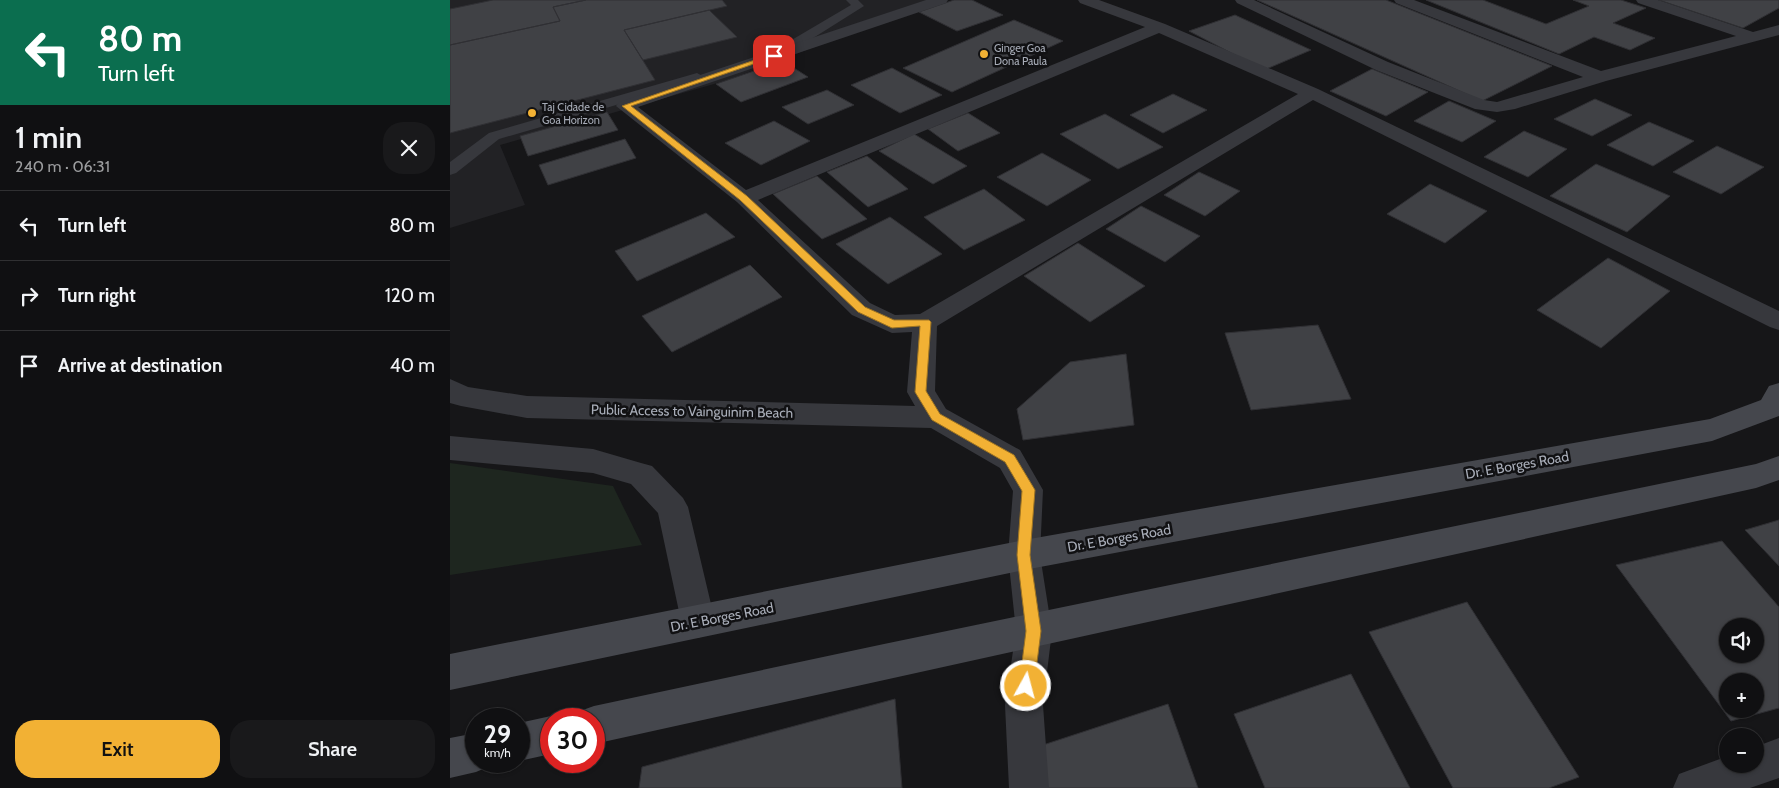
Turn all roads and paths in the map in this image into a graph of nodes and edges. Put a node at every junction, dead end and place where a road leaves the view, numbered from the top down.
1 (852, 0) edge
2 (941, 0) edge
3 (1086, 0) edge
4 (1242, 0) edge
5 (1400, 0) edge
6 (1642, 0) edge
7 (1160, 27) junction
8 (1779, 30) edge
9 (1753, 37) junction
10 (1600, 77) junction
11 (1312, 93) junction
12 (450, 170) edge
13 (744, 198) junction
14 (1779, 321) edge
15 (926, 322) junction
16 (450, 390) edge
17 (1779, 394) edge
18 (936, 417) junction
19 (450, 448) edge
20 (1779, 468) edge
21 (1024, 555) junction
22 (698, 621) junction
23 (1034, 631) junction
24 (450, 672) edge
25 (605, 724) edge
26 (465, 755) edge
27 (450, 758) edge
28 (1779, 758) edge
29 (1029, 788) edge
30 (1693, 788) edge

1 - 12 lane
2 - 13 street
3 - 7 street
4 - 10 street
5 - 10 street
6 - 9 street
7 - 11 street
7 - 13 street
8 - 9 street
9 - 10 street
11 - 14 street
11 - 15 street
13 - 15 street
15 - 18 street
16 - 18 street, Public Access to Vainguinim Beach
17 - 21 main road, Dr. E Borges Road
18 - 21 street
19 - 22 street
20 - 23 main road
21 - 22 main road, Dr. E Borges Road
21 - 23 street
22 - 24 main road, Dr. E Borges Road
23 - 25 main road
23 - 29 street
26 - 27 main road
28 - 30 street

